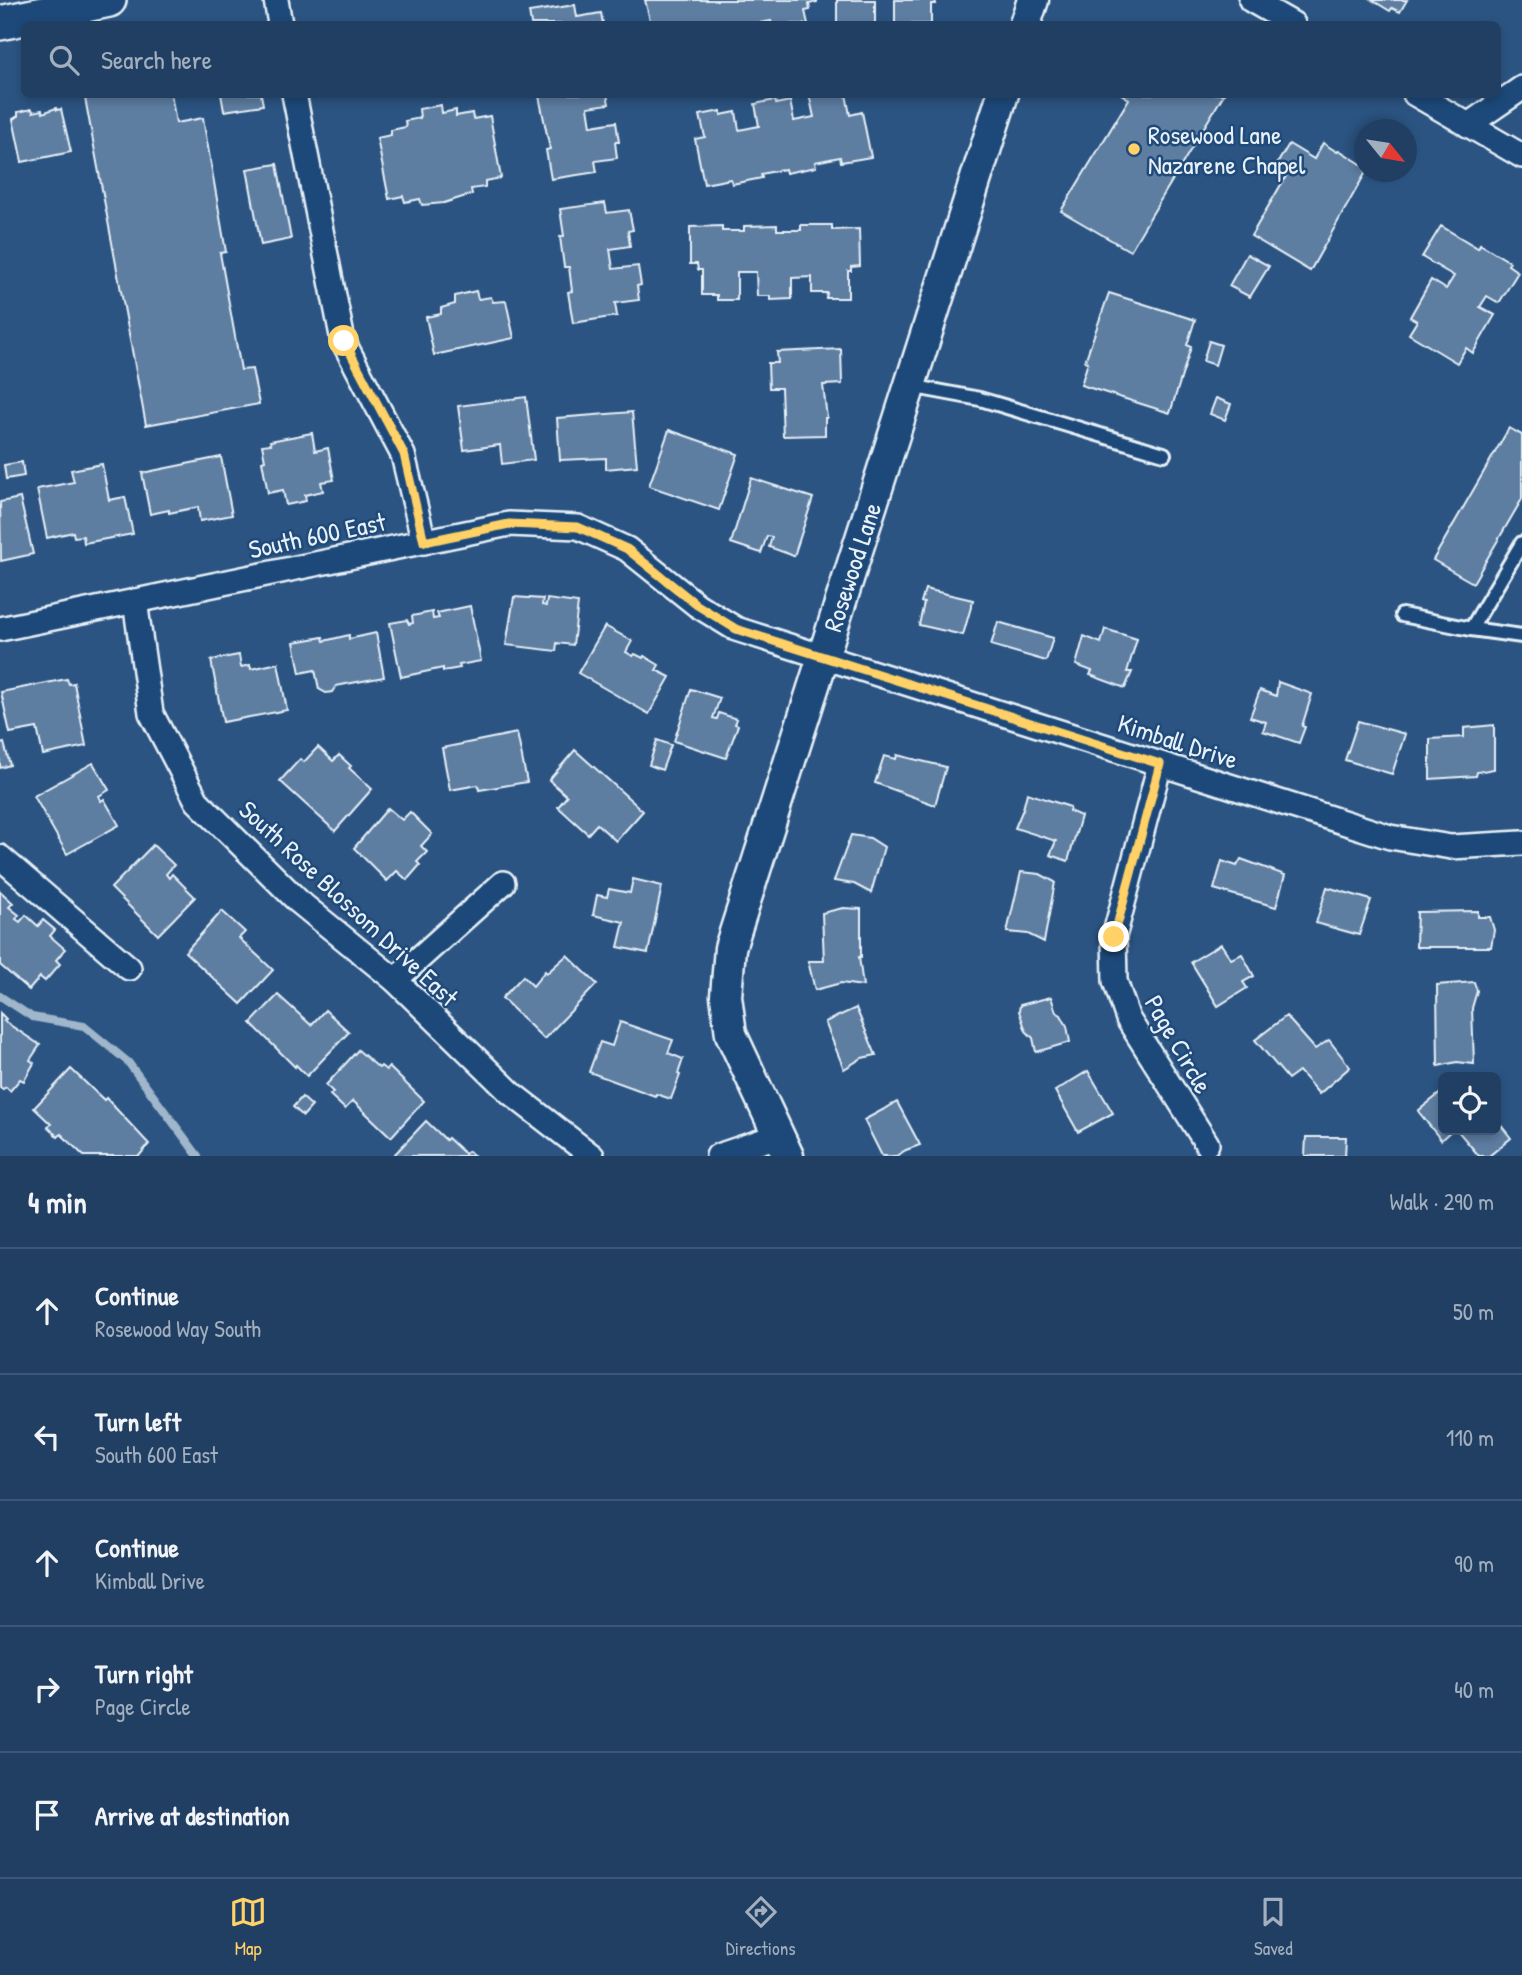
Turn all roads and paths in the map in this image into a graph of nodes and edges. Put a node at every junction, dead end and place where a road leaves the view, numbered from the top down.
1 (109, 0) edge
2 (276, 0) edge
3 (1033, 0) edge
4 (1251, 0) edge
5 (280, 21) edge
6 (1026, 21) edge
7 (1288, 21) edge
8 (0, 23) edge
9 (1522, 88) edge
10 (295, 98) edge
11 (1002, 98) edge
12 (1422, 98) edge
13 (1468, 125) junction
14 (1522, 156) edge
15 (909, 386) junction
16 (1164, 454) dead end
17 (424, 542) junction
18 (1522, 544) edge
19 (135, 601) junction
20 (1402, 615) dead end
21 (0, 629) edge
22 (1471, 629) junction
23 (1522, 636) edge
24 (823, 657) junction
25 (1160, 764) junction
26 (1522, 843) edge
27 (0, 857) edge
28 (503, 883) dead end
29 (129, 968) dead end
30 (395, 981) junction
31 (1207, 1144) dead end
32 (783, 1146) edge
33 (592, 1156) edge
34 (718, 1156) edge

1 - 8 main road
2 - 5 street
3 - 6 street
4 - 7 street
9 - 13 street
10 - 17 street
11 - 15 street, Rosewood Lane
12 - 13 street
13 - 14 street
15 - 16 lane
15 - 24 street, Rosewood Lane
17 - 19 street, South 600 East
17 - 24 street, South 600 East
18 - 22 lane
19 - 21 street, South 600 East
19 - 30 street, South Rose Blossom Drive East
20 - 22 lane
22 - 23 lane
24 - 25 street, Kimball Drive
24 - 32 street, Rosewood Lane
25 - 26 street, Kimball Drive
25 - 31 street, Page Circle
27 - 29 street
28 - 30 street
30 - 33 street, South Rose Blossom Drive East
32 - 34 street

